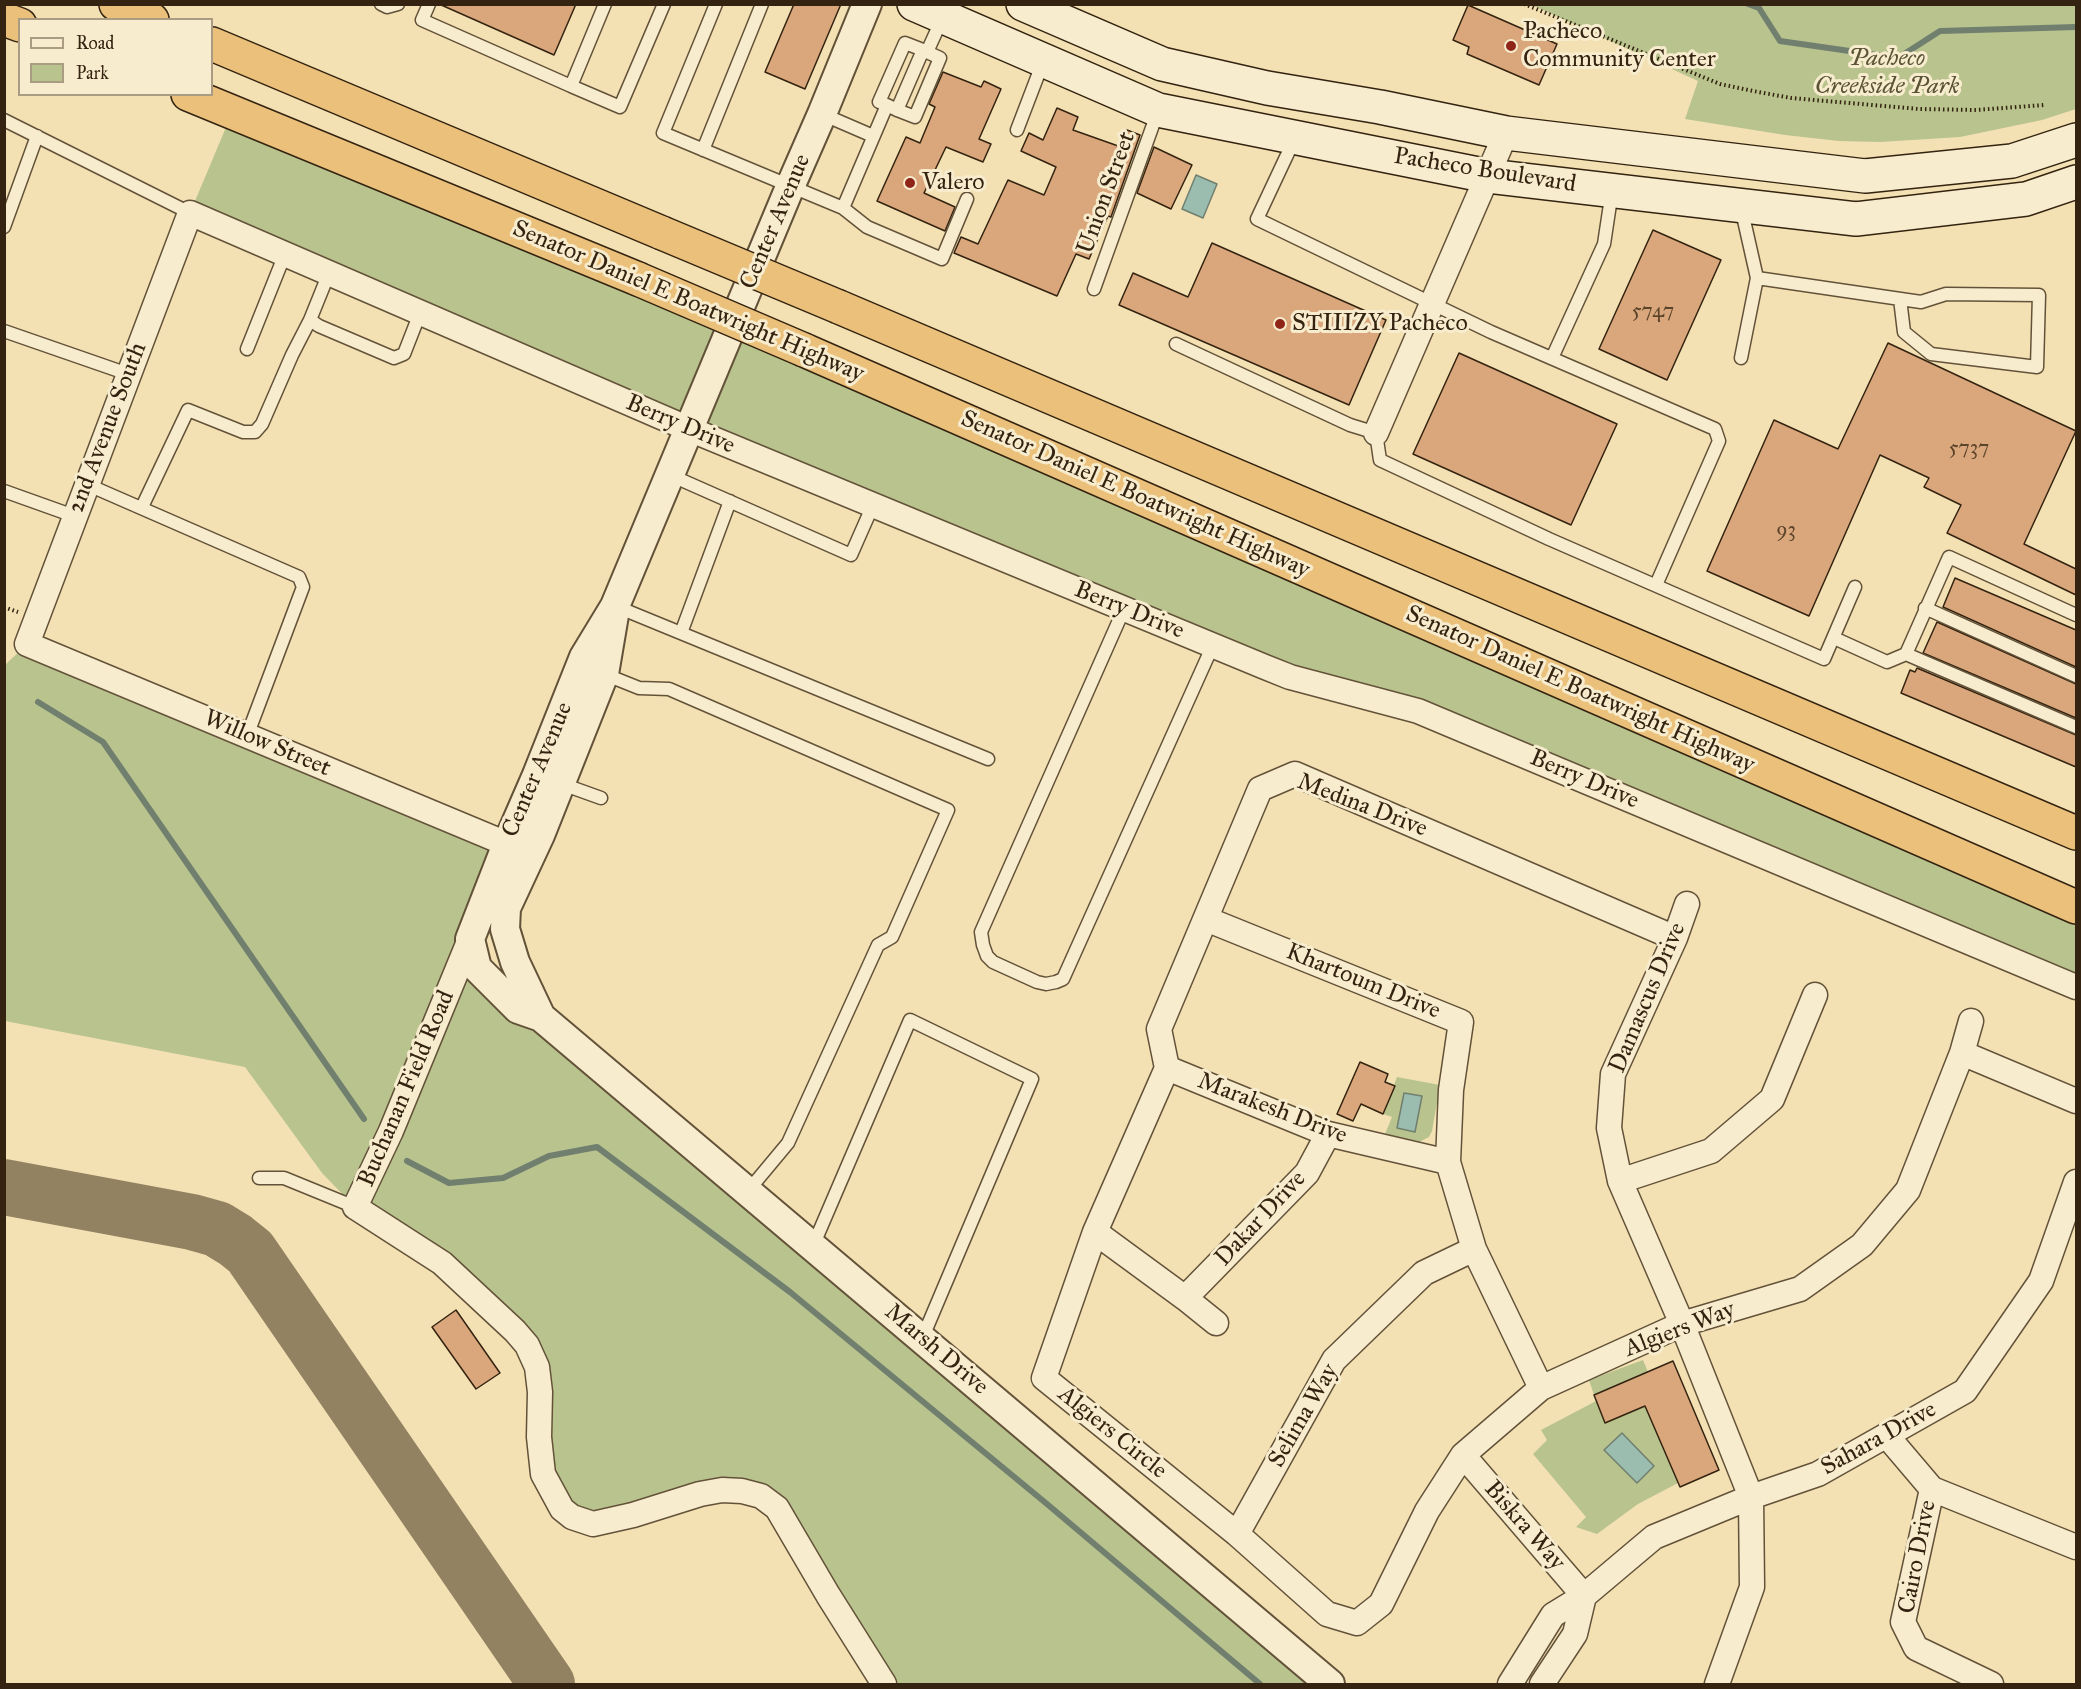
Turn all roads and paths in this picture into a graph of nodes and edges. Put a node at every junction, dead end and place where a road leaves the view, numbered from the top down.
1 (116, 4) edge
2 (381, 4) edge
3 (398, 4) edge
4 (429, 4) edge
5 (605, 4) edge
6 (664, 4) edge
7 (716, 4) edge
8 (762, 4) edge
9 (867, 4) edge
10 (1023, 4) edge
11 (1524, 4) edge
12 (928, 11) edge
13 (148, 18) edge
14 (4, 19) edge
15 (18, 25) edge
16 (213, 45) edge
17 (925, 51) junction
18 (1043, 60) junction
19 (571, 86) junction
20 (193, 96) edge
21 (2043, 105) dead end
22 (892, 107) junction
23 (1158, 110) junction
24 (822, 114) junction
25 (4, 120) edge
26 (1017, 130) dead end
27 (1506, 133) junction
28 (37, 136) junction
29 (873, 136) junction
30 (1295, 137) junction
31 (2076, 140) edge
32 (703, 150) junction
33 (1488, 176) junction
34 (2076, 182) edge
35 (790, 187) junction
36 (1612, 190) junction
37 (967, 199) dead end
38 (1740, 206) junction
39 (843, 208) junction
40 (190, 213) junction
41 (4, 227) edge
42 (285, 255) junction
43 (329, 273) junction
44 (1757, 278) junction
45 (1094, 289) dead end
46 (1900, 299) junction
47 (1433, 302) junction
48 (420, 313) junction
49 (310, 320) junction
50 (4, 331) edge
51 (1176, 344) dead end
52 (247, 349) dead end
53 (1552, 358) junction
54 (1741, 358) dead end
55 (128, 374) junction
56 (689, 429) junction
57 (1376, 433) junction
58 (670, 474) junction
59 (86, 484) junction
60 (4, 492) edge
61 (730, 501) junction
62 (873, 505) junction
63 (142, 507) junction
64 (74, 516) junction
65 (1656, 585) junction
66 (1855, 588) dead end
67 (615, 606) junction
68 (1925, 608) junction
69 (1124, 609) junction
70 (2076, 615) edge
71 (681, 633) junction
72 (1834, 638) junction
73 (27, 644) joint
74 (1213, 645) junction
75 (1906, 654) junction
76 (604, 674) junction
77 (2076, 676) edge
78 (2076, 727) edge
79 (247, 736) junction
80 (988, 759) dead end
81 (562, 784) junction
82 (601, 798) dead end
83 (2076, 833) edge
84 (507, 844) junction
85 (1688, 904) dead end
86 (2076, 907) edge
87 (1206, 919) junction
88 (506, 929) joint
89 (1675, 938) junction
90 (470, 939) junction
91 (2076, 987) edge
92 (1815, 995) dead end
93 (541, 1017) junction
94 (1971, 1022) dead end
95 (1962, 1053) junction
96 (1167, 1068) junction
97 (2076, 1101) edge
98 (1328, 1134) junction
99 (1448, 1162) junction
100 (259, 1179) dead end
101 (1620, 1181) junction
102 (2076, 1182) edge
103 (748, 1191) junction
104 (355, 1207) junction
105 (1095, 1232) junction
106 (813, 1246) junction
107 (1474, 1249) junction
108 (1185, 1298) junction
109 (1216, 1323) dead end
110 (1682, 1324) junction
111 (922, 1339) junction
112 (1541, 1388) junction
113 (1887, 1436) junction
114 (1463, 1455) junction
115 (1932, 1489) junction
116 (1751, 1497) junction
117 (1237, 1534) junction
118 (2076, 1546) edge
119 (1584, 1596) junction
120 (1357, 1623) joint
121 (884, 1684) edge
122 (1330, 1684) edge
123 (1510, 1684) edge
124 (1542, 1684) edge
125 (1717, 1684) edge
126 (1991, 1684) edge

1 - 13 highway
2 - 3 lane
4 - 19 lane
5 - 19 lane
6 - 19 lane
7 - 32 lane
8 - 32 lane
9 - 24 street, Center Avenue
10 - 27 main road, Pacheco Boulevard
11 - 21 path
12 - 17 lane
12 - 18 main road, Pacheco Boulevard
14 - 15 highway
16 - 83 highway, bridge
17 - 22 lane
17 - 22 lane
17 - 22 lane
18 - 23 main road, Pacheco Boulevard
18 - 26 lane
20 - 86 highway, Senator Daniel E Boatwright Highway, bridge
22 - 29 lane
23 - 30 main road, Pacheco Boulevard
23 - 45 lane, Union Street
24 - 29 lane
24 - 35 street, Center Avenue
25 - 28 lane
27 - 31 main road, Pacheco Boulevard
27 - 33 street
28 - 40 lane
28 - 41 lane
29 - 39 lane
30 - 33 main road, Pacheco Boulevard
30 - 47 lane
32 - 35 lane
33 - 36 main road, Pacheco Boulevard
33 - 47 street
34 - 38 main road, Pacheco Boulevard
35 - 39 lane
35 - 56 street, Center Avenue
36 - 38 main road, Pacheco Boulevard
36 - 53 lane
37 - 39 lane
38 - 44 lane
40 - 42 street, Berry Drive
40 - 55 street, 2nd Avenue South
42 - 43 street, Berry Drive
42 - 52 lane
43 - 48 street, Berry Drive
43 - 49 lane
44 - 46 lane
44 - 54 lane
46 - 46 lane
47 - 53 lane
47 - 57 street
48 - 49 lane
48 - 56 street, Berry Drive
49 - 63 lane
50 - 55 lane
51 - 57 lane
53 - 65 lane
55 - 59 street, 2nd Avenue South
56 - 58 street, Center Avenue
56 - 62 street, Berry Drive
57 - 65 lane
58 - 61 lane
58 - 67 street, Center Avenue
59 - 63 lane
59 - 64 street, 2nd Avenue South
60 - 64 lane
61 - 62 lane
61 - 71 lane
62 - 69 street, Berry Drive
63 - 79 lane
64 - 73 street, 2nd Avenue South
65 - 72 lane
66 - 72 lane
67 - 71 lane
67 - 76 street, Center Avenue
67 - 84 street, Center Avenue
68 - 70 lane
68 - 75 lane
68 - 77 lane
69 - 74 street, Berry Drive
69 - 74 lane
71 - 80 lane
72 - 75 lane
73 - 79 street, Willow Street
74 - 91 street, Berry Drive
75 - 78 lane
76 - 81 street, Center Avenue
76 - 103 lane
79 - 84 street, Willow Street
81 - 82 lane
81 - 88 street, Center Avenue
84 - 90 street, Center Avenue
85 - 89 street, Damascus Drive
87 - 89 street, Medina Drive
87 - 96 street, Medina Drive
87 - 99 street, Khartoum Drive
88 - 93 street, Marsh Drive
89 - 101 street, Damascus Drive
90 - 93 street, Marsh Drive
90 - 104 street, Buchanan Field Road
92 - 101 street
93 - 103 street, Marsh Drive
94 - 95 street, Algiers Way
95 - 97 street
95 - 110 street, Algiers Way
96 - 98 street, Marakesh Drive
96 - 105 street, Algiers Circle
98 - 99 street, Marakesh Drive
98 - 108 street, Dakar Drive
99 - 107 street, Khartoum Drive
100 - 104 lane
101 - 110 street, Damascus Drive
102 - 113 street, Sahara Drive
103 - 106 street, Marsh Drive
104 - 121 street, Buchanan Field Road
105 - 108 street
105 - 117 street, Algiers Circle
106 - 111 street, Marsh Drive
106 - 111 lane
107 - 112 street, Khartoum Drive
107 - 117 street, Selima Way
108 - 109 street
110 - 112 street, Algiers Way
110 - 116 street, Damascus Drive
111 - 122 street, Marsh Drive
112 - 114 street, Algiers Way
113 - 115 street
113 - 116 street, Sahara Drive
114 - 119 street, Biskra Way
114 - 120 street, Algiers Way
115 - 118 street
115 - 126 street, Cairo Drive
116 - 119 street, Sahara Drive
116 - 125 street
117 - 120 street, Algiers Circle
119 - 123 street, Sahara Drive
119 - 124 street

